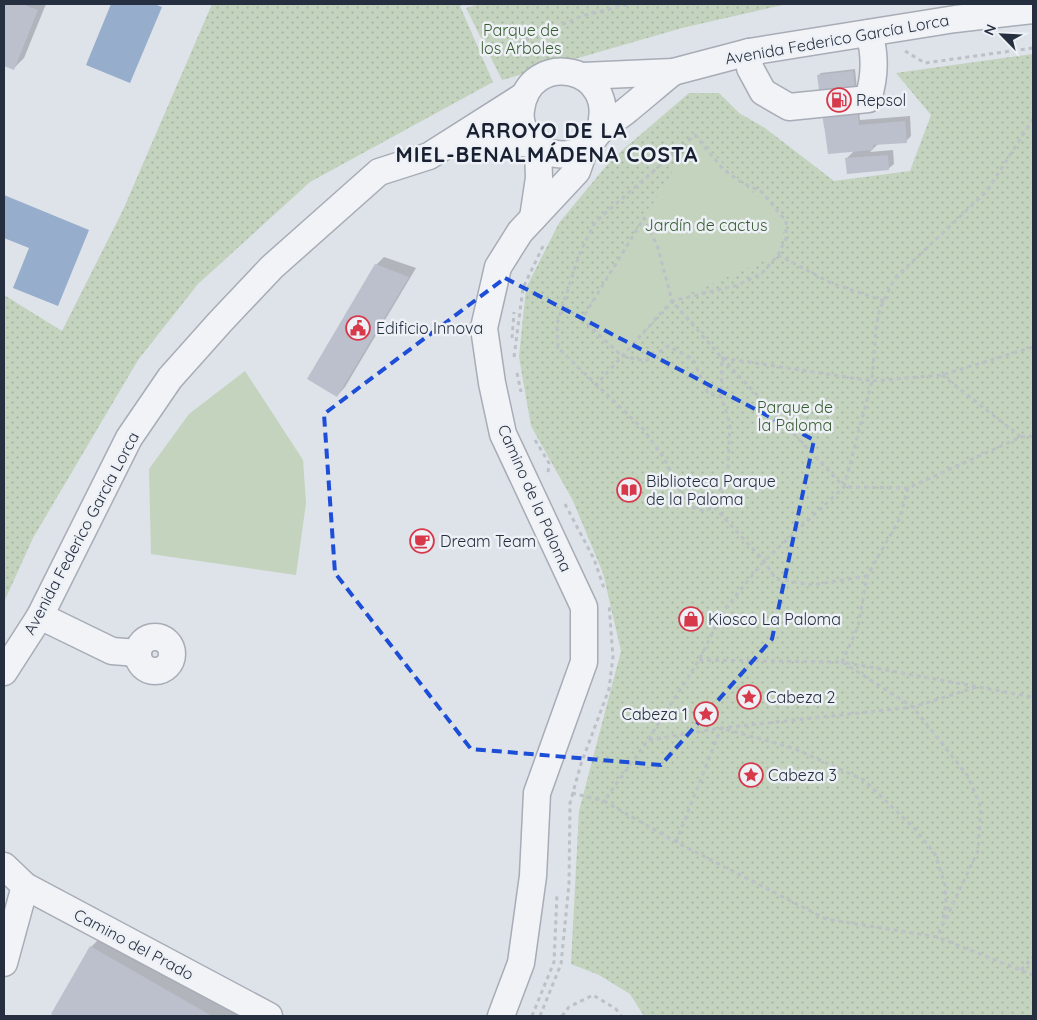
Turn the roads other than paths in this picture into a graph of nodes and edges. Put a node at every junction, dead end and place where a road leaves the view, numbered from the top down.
1 (1033, 10) edge
2 (869, 33) junction
3 (749, 52) junction
4 (673, 72) junction
5 (583, 76) junction
6 (532, 87) junction
7 (592, 140) junction
8 (452, 143) junction
9 (536, 145) junction
10 (540, 228) junction
11 (40, 616) junction
12 (138, 654) dead end
13 (4, 672) edge
14 (4, 866) edge
15 (25, 886) junction
16 (4, 963) edge
17 (269, 1016) edge
18 (501, 1016) edge

1 - 2 street, Avenida Federico García Lorca
2 - 3 street, Avenida Federico García Lorca
2 - 3 street
3 - 4 street, Avenida Federico García Lorca
4 - 5 street, Avenida Federico García Lorca
4 - 7 street, Avenida Federico García Lorca
5 - 6 street
5 - 7 street
6 - 8 street, Avenida Federico García Lorca
6 - 9 street
7 - 9 street
7 - 10 street, Camino de la Paloma
8 - 9 street
8 - 11 street, Avenida Federico García Lorca
9 - 10 street
10 - 18 street, Camino de la Paloma
11 - 12 street
11 - 13 street, Avenida Federico García Lorca
14 - 15 street, Camino del Prado
15 - 16 street
15 - 17 street, Camino del Prado

